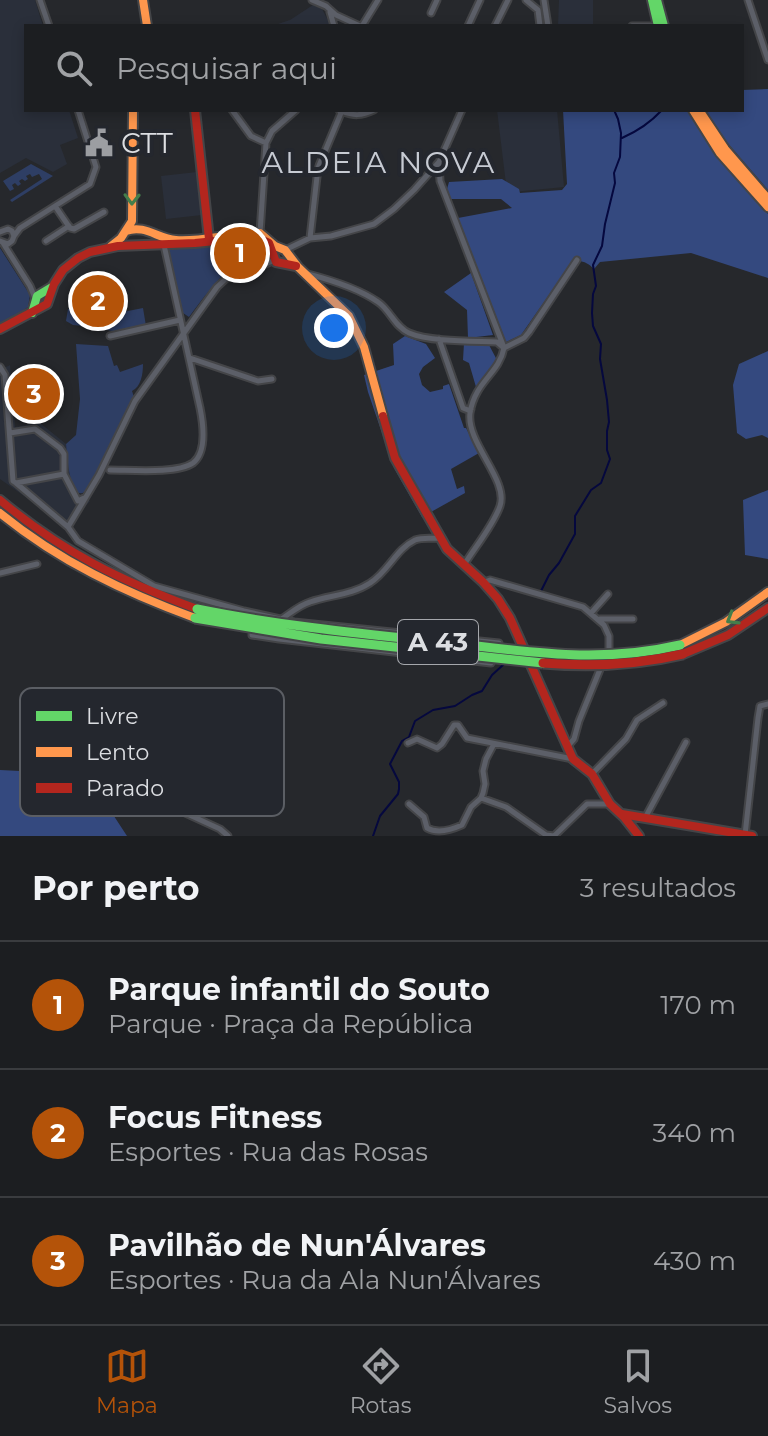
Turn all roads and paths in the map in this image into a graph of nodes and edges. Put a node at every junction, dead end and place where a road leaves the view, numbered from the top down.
1 (40, 0) edge
2 (312, 0) edge
3 (378, 0) edge
4 (437, 0) edge
5 (480, 0) edge
6 (508, 0) edge
7 (526, 0) edge
8 (544, 0) edge
9 (654, 0) edge
10 (748, 0) edge
11 (145, 1) edge
12 (328, 6) edge
13 (431, 13) dead end
14 (48, 24) edge
15 (148, 24) edge
16 (358, 24) edge
17 (362, 24) edge
18 (469, 24) edge
19 (496, 24) edge
20 (540, 24) edge
21 (548, 24) edge
22 (655, 24) edge
23 (655, 24) edge
24 (768, 60) edge
25 (79, 112) edge
26 (133, 112) edge
27 (195, 112) edge
28 (233, 112) edge
29 (294, 112) edge
30 (340, 112) edge
31 (344, 112) edge
32 (369, 112) edge
33 (461, 112) edge
34 (694, 112) edge
35 (700, 112) edge
36 (266, 143) junction
37 (439, 162) junction
38 (425, 179) junction
39 (440, 181) junction
40 (768, 199) edge
41 (55, 206) junction
42 (768, 207) edge
43 (104, 212) dead end
44 (69, 226) junction
45 (7, 233) edge
46 (125, 233) junction
47 (258, 235) junction
48 (310, 238) junction
49 (209, 239) junction
50 (46, 241) dead end
51 (2, 242) edge
52 (131, 244) junction
53 (164, 245) junction
54 (109, 247) junction
55 (281, 255) junction
56 (11, 256) junction
57 (577, 260) dead end
58 (308, 274) junction
59 (41, 299) junction
60 (180, 320) junction
61 (0, 329) edge
62 (498, 333) junction
63 (110, 336) dead end
64 (183, 336) junction
65 (439, 339) junction
66 (490, 342) junction
67 (504, 348) junction
68 (189, 357) junction
69 (0, 367) edge
70 (272, 379) dead end
71 (471, 408) junction
72 (10, 433) junction
73 (110, 470) dead end
74 (64, 474) junction
75 (16, 483) junction
76 (85, 498) junction
77 (0, 500) edge
78 (0, 513) edge
79 (68, 527) junction
80 (440, 538) junction
81 (37, 564) dead end
82 (464, 565) junction
83 (0, 573) edge
84 (483, 582) junction
85 (508, 585) junction
86 (768, 592) edge
87 (608, 594) dead end
88 (498, 599) junction
89 (768, 608) edge
90 (591, 613) junction
91 (196, 614) junction
92 (254, 614) junction
93 (283, 618) junction
94 (599, 619) junction
95 (633, 619) dead end
96 (279, 639) junction
97 (681, 649) junction
98 (663, 703) dead end
99 (768, 704) edge
100 (686, 742) dead end
101 (408, 743) dead end
102 (494, 744) junction
103 (567, 747) junction
104 (573, 759) junction
105 (592, 774) junction
106 (481, 798) junction
107 (409, 804) dead end
108 (610, 804) junction
109 (619, 813) junction
110 (192, 816) edge
111 (645, 818) junction
112 (748, 835) edge
113 (228, 836) edge
114 (639, 836) edge

1 - 14 street
2 - 12 street
3 - 17 street
4 - 13 street
5 - 18 street
6 - 19 street
7 - 20 street
8 - 21 street
9 - 22 main road
9 - 23 main road
10 - 24 street
11 - 15 main road
12 - 16 street
25 - 41 street
26 -> 46 main road
27 - 49 main road
28 - 36 street
29 - 36 street
30 - 48 street
31 - 32 street
33 - 37 street
34 - 42 main road
35 - 40 main road
36 - 47 street
37 - 38 street
37 - 39 street
38 - 39 street
38 - 48 street
39 - 62 street
41 - 44 street
41 - 45 street
43 - 44 street
44 - 50 street
45 - 51 street
45 - 56 street
46 - 49 main road
46 - 52 main road
46 - 54 main road
47 - 49 main road
47 - 55 main road
48 - 55 street
49 - 53 main road
51 - 56 street
52 - 53 main road
52 - 54 main road
53 - 60 street
54 - 59 main road
55 - 58 main road
55 - 64 street
56 - 59 street
57 - 67 street
58 - 65 street
58 - 80 main road
59 - 61 main road
60 - 63 street
60 - 64 street
62 - 66 street
62 - 67 street
64 - 68 street
64 - 76 street
65 - 66 street
65 - 71 street
66 - 67 street
67 - 71 street
68 - 70 street
68 - 73 street
69 - 72 street
71 - 82 street
72 - 74 street
72 - 75 street
74 - 75 street
74 - 76 street
75 - 79 street
76 - 79 street
77 - 91 main road, A 43
78 - 91 main road, A 43
79 - 92 street
80 - 82 main road
80 - 93 street
81 - 83 street
82 - 84 main road
84 - 85 street
84 - 88 main road
85 - 88 street
85 - 90 street
86 -> 97 main road, A 43
87 - 90 street
88 - 103 main road
89 - 97 main road, A 43
90 - 94 street
91 - 97 main road, A 43, bridge
92 - 93 street
92 - 96 street
93 - 96 street
93 - 96 street
94 - 95 street
94 - 103 street
98 - 105 street
99 - 112 street
100 - 111 street
101 - 102 street
102 - 104 street
102 - 106 street
103 - 104 main road
104 - 105 main road
105 - 108 main road
106 - 107 street
106 - 108 street
108 - 109 main road
109 - 111 main road
109 - 114 main road
110 - 113 street
111 - 112 main road

